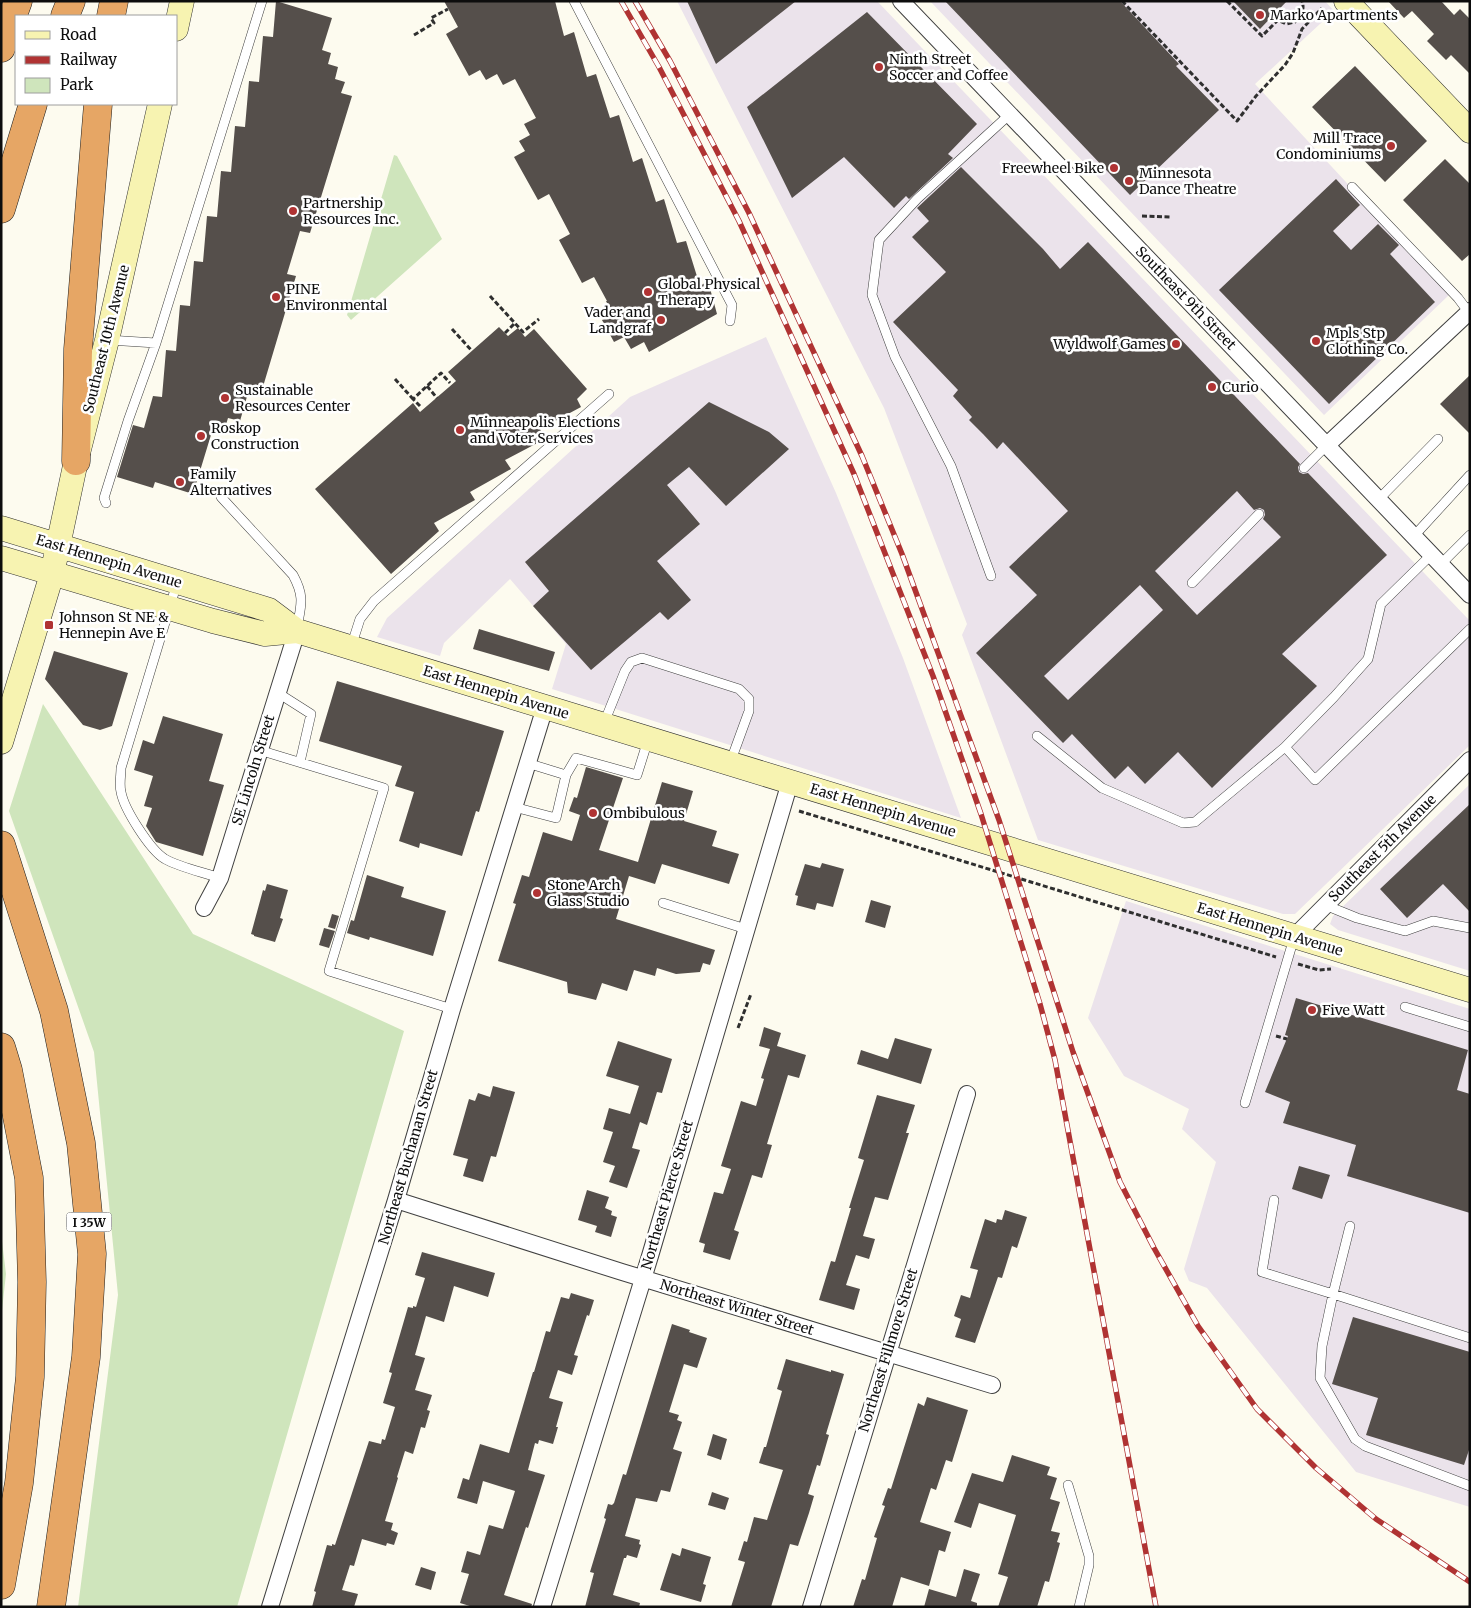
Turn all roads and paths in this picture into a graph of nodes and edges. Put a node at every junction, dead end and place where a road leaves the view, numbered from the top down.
1 (18, 1) edge
2 (71, 1) edge
3 (114, 1) edge
4 (182, 1) edge
5 (262, 1) edge
6 (574, 1) edge
7 (901, 1) edge
8 (1122, 1) edge
9 (1227, 1) edge
10 (1302, 1) edge
11 (1346, 1) edge
12 (1322, 8) dead end
13 (448, 9) dead end
14 (65, 15) edge
15 (112, 15) edge
16 (178, 20) edge
17 (414, 35) dead end
18 (1, 48) edge
19 (34, 105) edge
20 (98, 105) edge
21 (160, 105) edge
22 (1009, 115) junction
23 (1470, 131) edge
24 (1352, 187) dead end
25 (1, 209) edge
26 (1142, 216) dead end
27 (1171, 217) dead end
28 (490, 296) dead end
29 (1469, 313) edge
30 (539, 318) dead end
31 (730, 321) dead end
32 (515, 323) junction
33 (452, 329) dead end
34 (505, 333) dead end
35 (108, 340) junction
36 (156, 343) junction
37 (472, 351) dead end
38 (396, 379) dead end
39 (450, 382) dead end
40 (427, 386) junction
41 (609, 394) dead end
42 (437, 398) dead end
43 (413, 399) junction
44 (420, 406) dead end
45 (1438, 439) dead end
46 (1327, 445) junction
47 (76, 461) junction
48 (1304, 468) dead end
49 (1470, 475) edge
50 (221, 496) dead end
51 (1379, 499) junction
52 (106, 503) dead end
53 (1259, 514) dead end
54 (1, 528) edge
55 (1470, 535) edge
56 (1414, 536) junction
57 (57, 546) junction
58 (1, 558) edge
59 (1436, 559) junction
60 (52, 574) junction
61 (991, 576) dead end
62 (178, 582) junction
63 (1192, 583) dead end
64 (1470, 594) edge
65 (170, 608) junction
66 (1470, 629) edge
67 (297, 631) junction
68 (351, 648) junction
69 (278, 693) junction
70 (544, 707) junction
71 (603, 724) junction
72 (1037, 736) dead end
73 (648, 738) junction
74 (1, 742) edge
75 (1284, 746) junction
76 (259, 750) junction
77 (1470, 760) edge
78 (300, 762) junction
79 (527, 763) junction
80 (730, 763) junction
81 (566, 775) junction
82 (790, 782) junction
83 (514, 807) junction
84 (783, 807) junction
85 (1, 845) edge
86 (220, 878) junction
87 (663, 903) dead end
88 (1325, 905) junction
89 (204, 908) dead end
90 (1470, 928) edge
91 (746, 929) junction
92 (1294, 937) junction
93 (1287, 960) junction
94 (1318, 970) dead end
95 (1470, 990) edge
96 (751, 994) dead end
97 (1404, 1007) dead end
98 (452, 1009) junction
99 (738, 1028) dead end
100 (1470, 1028) edge
101 (1, 1047) edge
102 (967, 1094) dead end
103 (1245, 1103) dead end
104 (396, 1200) junction
105 (1274, 1200) dead end
106 (1350, 1226) dead end
107 (642, 1278) junction
108 (1332, 1294) junction
109 (1470, 1338) edge
110 (887, 1352) junction
111 (992, 1385) dead end
112 (1068, 1485) dead end
113 (1470, 1486) edge
114 (1, 1585) edge
115 (51, 1607) edge
116 (270, 1607) edge
117 (542, 1607) edge
118 (811, 1607) edge
119 (1079, 1607) edge

1 - 18 highway
2 - 14 highway
3 - 15 highway
4 - 16 main road
5 - 36 lane
6 - 31 lane
7 - 22 street, Southeast 9th Street
8 - 12 path
9 - 10 path
11 - 23 main road
13 - 17 path
19 - 25 highway
20 - 47 highway
21 - 35 main road, Southeast 10th Avenue
22 - 46 street, Southeast 9th Street
22 - 61 lane
24 - 29 lane
26 - 27 path
28 - 32 path
29 - 46 street
30 - 32 path
32 - 34 path
33 - 37 path
35 - 36 lane
35 - 47 main road, Southeast 10th Avenue
36 - 52 lane
38 - 43 path
39 - 40 path
40 - 42 path
40 - 43 path
41 - 68 lane
43 - 44 path
45 - 51 lane
46 - 48 lane
46 - 51 street, Southeast 9th Street
47 - 57 main road, Southeast 10th Avenue
49 - 56 lane
50 - 67 lane
51 - 56 street, Southeast 9th Street
53 - 63 lane
54 - 57 main road, East Hennepin Avenue
55 - 59 lane
56 - 59 street, Southeast 9th Street
57 - 60 main road, Southeast 10th Avenue
57 - 62 main road, East Hennepin Avenue
58 - 60 main road, East Hennepin Avenue
59 - 64 street, Southeast 9th Street
59 - 75 lane
60 - 65 main road, East Hennepin Avenue
60 - 74 main road, Southeast 10th Avenue
62 - 65 lane
62 - 67 main road, East Hennepin Avenue
65 - 67 main road, East Hennepin Avenue
65 - 86 lane
66 - 75 lane
67 - 68 main road, East Hennepin Avenue
67 - 69 street, SE Lincoln Street
68 - 70 main road, East Hennepin Avenue
69 - 76 street, SE Lincoln Street
69 - 78 lane
70 - 71 main road, East Hennepin Avenue
70 - 79 street, Northeast Buchanan Street
71 - 73 main road, East Hennepin Avenue
71 - 80 lane
72 - 75 lane
73 - 80 main road, East Hennepin Avenue
73 - 81 lane
76 - 78 lane
76 - 86 street, SE Lincoln Street
77 - 88 street, Southeast 5th Avenue
78 - 98 lane
79 - 81 lane
79 - 83 street, Northeast Buchanan Street
80 - 82 main road, East Hennepin Avenue
81 - 83 lane
82 - 84 street, Northeast Pierce Street
82 - 92 main road, East Hennepin Avenue
83 - 98 street, Northeast Buchanan Street
84 - 91 street, Northeast Pierce Street
84 - 93 path
85 - 115 highway, I 35W
86 - 89 street, SE Lincoln Street
87 - 91 lane
88 - 90 lane
88 - 92 street, Southeast 5th Avenue
91 - 107 street, Northeast Pierce Street
92 - 93 lane
92 - 95 main road, East Hennepin Avenue
93 - 94 path
93 - 103 lane
96 - 99 path
97 - 100 lane
98 - 104 street, Northeast Buchanan Street
101 - 114 highway
102 - 110 street, Northeast Fillmore Street
104 - 107 street, Northeast Winter Street
104 - 116 street, Northeast Buchanan Street
105 - 108 lane
106 - 108 lane
107 - 110 street, Northeast Winter Street
107 - 117 street, Northeast Pierce Street
108 - 109 lane
108 - 113 lane
110 - 111 street, Northeast Winter Street
110 - 118 street, Northeast Fillmore Street
112 - 119 lane

